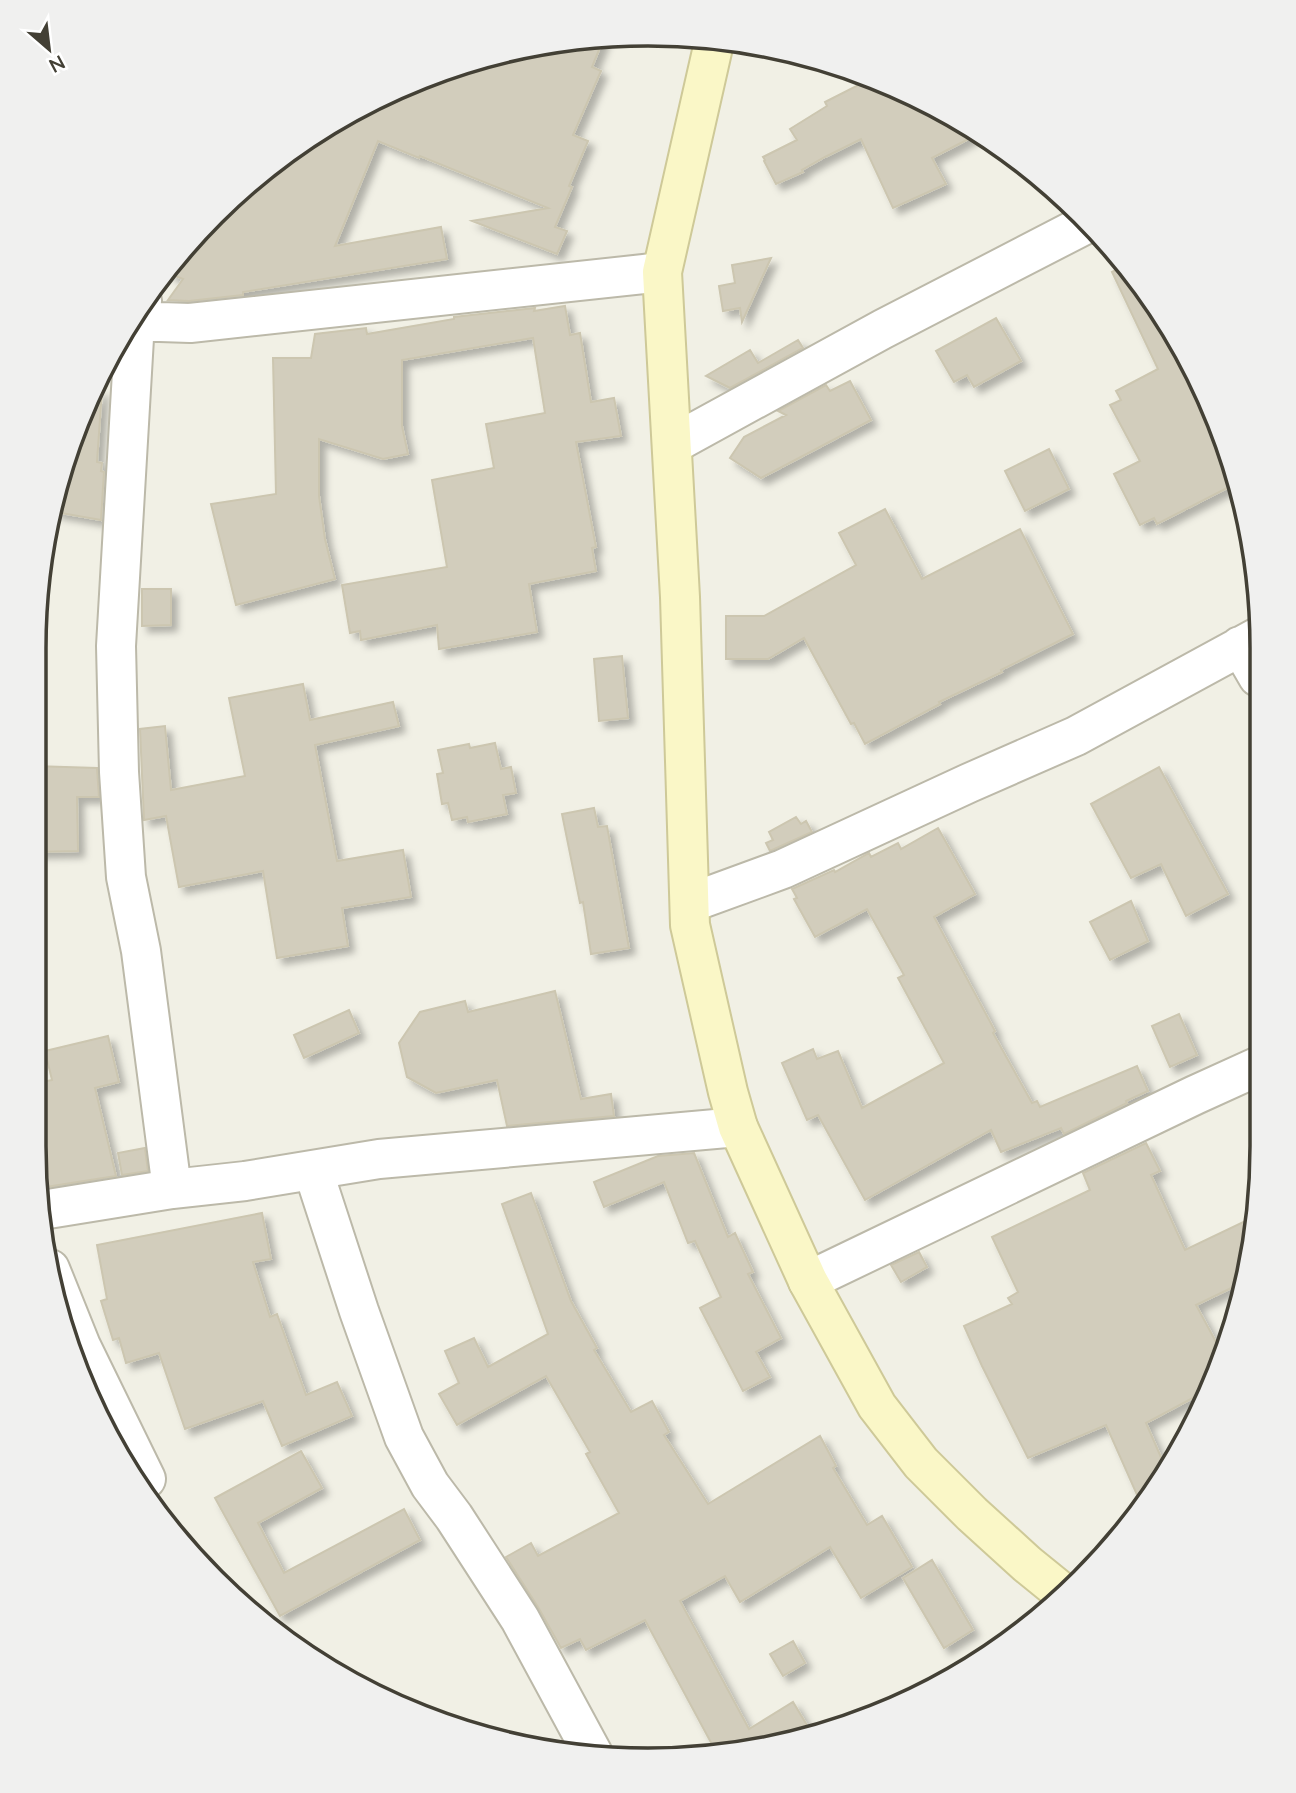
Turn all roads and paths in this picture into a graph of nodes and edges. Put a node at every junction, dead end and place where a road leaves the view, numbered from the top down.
1 (712, 50) edge
2 (1079, 228) edge
3 (662, 272) junction
4 (145, 316) edge
5 (135, 333) edge
6 (673, 444) junction
7 (1250, 654) edge
8 (690, 903) junction
9 (1250, 1070) edge
10 (738, 1127) junction
11 (313, 1170) junction
12 (172, 1189) junction
13 (49, 1209) edge
14 (808, 1281) junction
15 (74, 1329) edge
16 (145, 1476) edge
17 (1056, 1588) edge
18 (588, 1744) edge

1 - 3 main road
2 - 6 street
3 - 4 street
3 - 6 main road
5 - 12 street
6 - 8 main road
7 - 8 street
8 - 10 main road
9 - 14 street
10 - 11 street
10 - 14 main road
11 - 12 street
11 - 18 street
12 - 13 street
14 - 17 main road
15 - 16 street

